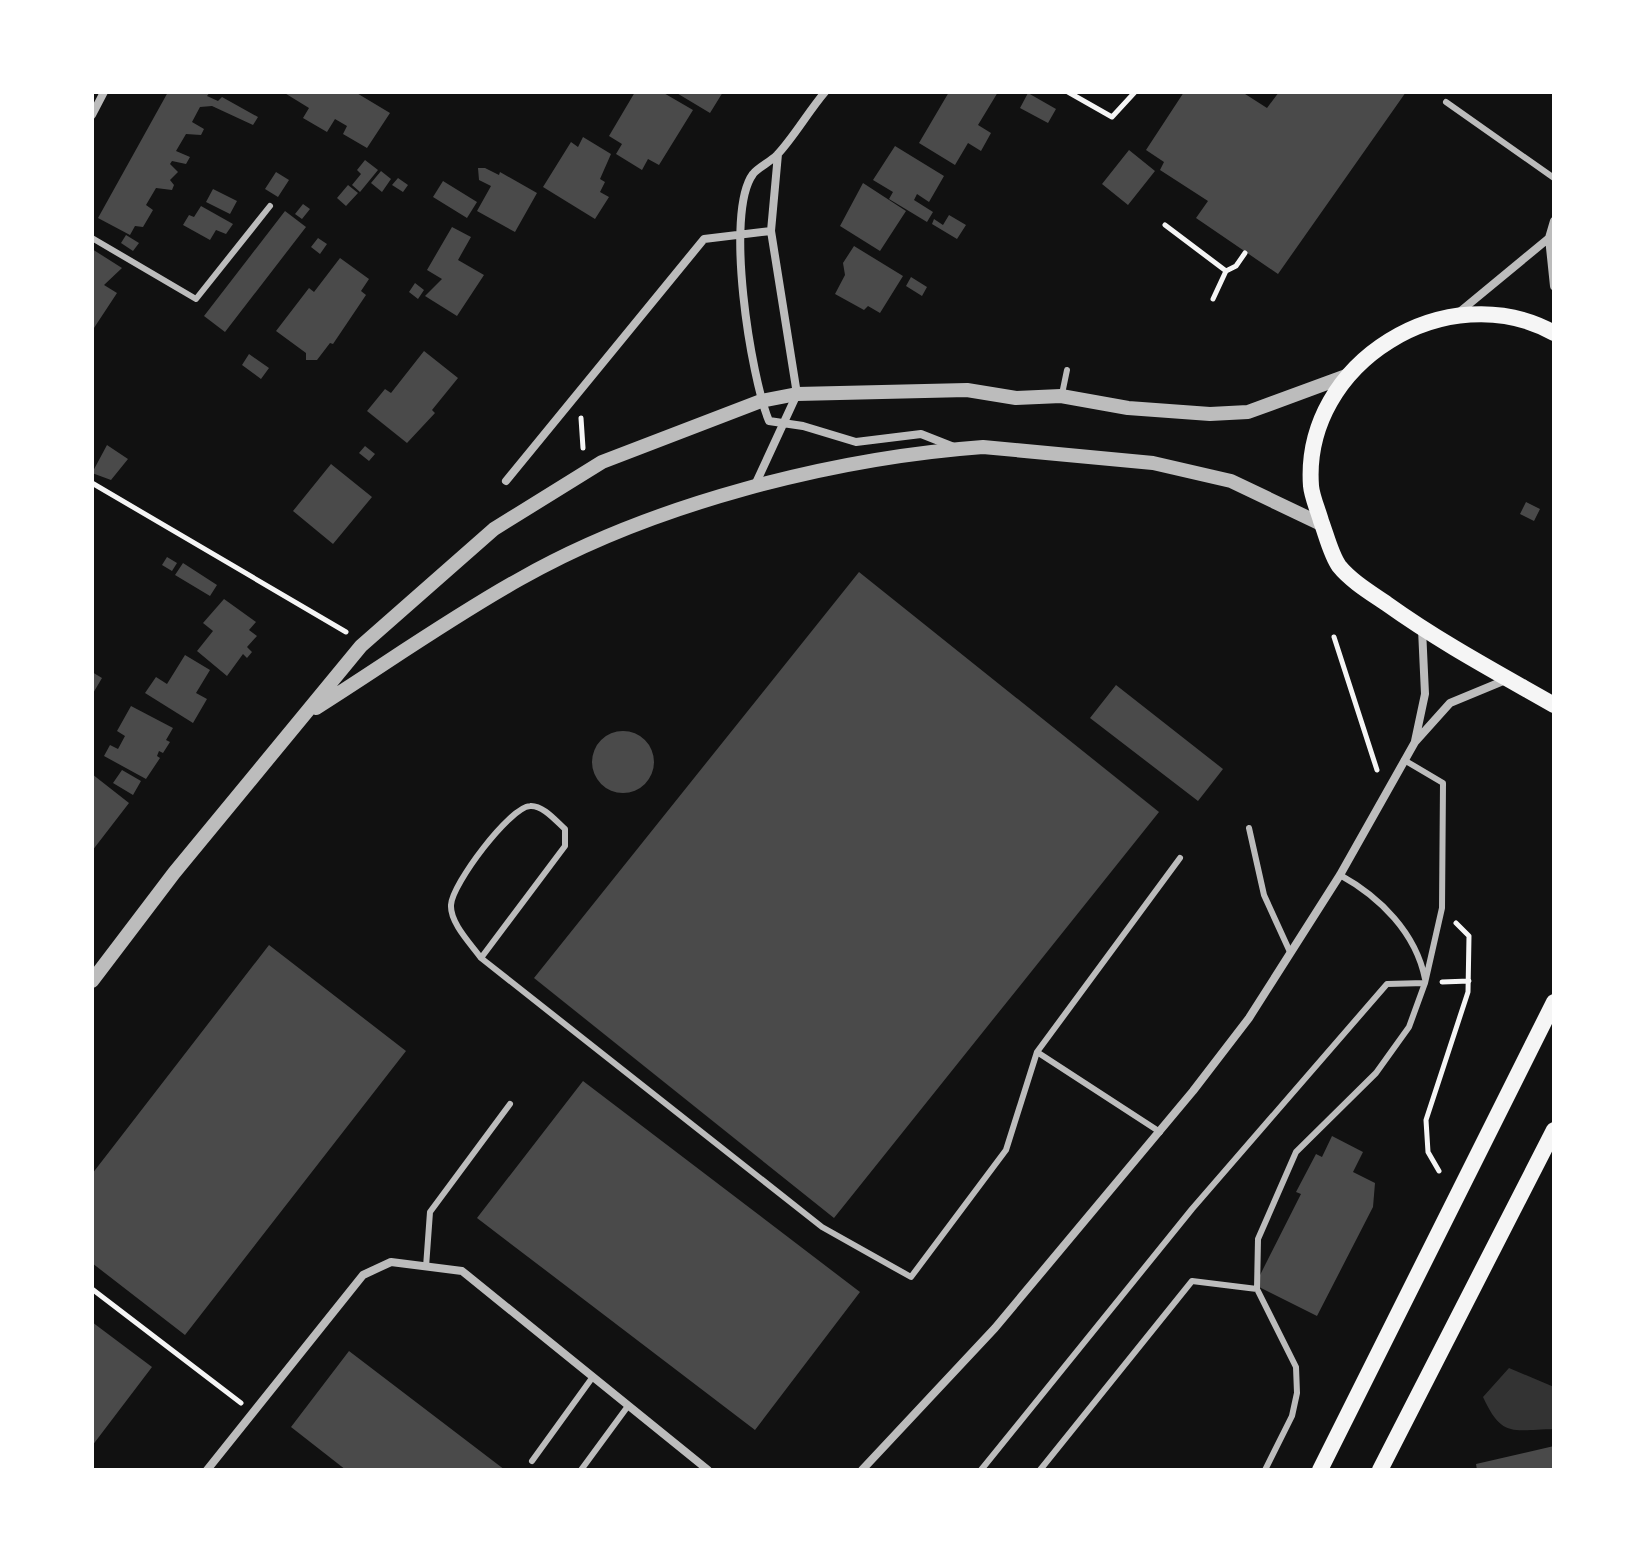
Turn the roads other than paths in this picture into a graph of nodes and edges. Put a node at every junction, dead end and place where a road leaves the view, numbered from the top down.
1 (104, 92) edge
2 (825, 92) edge
3 (1446, 102) dead end
4 (92, 115) edge
5 (778, 154) junction
6 (1554, 178) edge
7 (270, 206) dead end
8 (1554, 221) edge
9 (771, 231) junction
10 (740, 232) junction
11 (92, 238) edge
12 (1549, 238) junction
13 (1554, 286) edge
14 (1457, 314) junction
15 (1554, 333) edge
16 (1067, 370) dead end
17 (1346, 376) junction
18 (797, 394) junction
19 (1061, 396) junction
20 (761, 401) junction
21 (783, 424) junction
22 (955, 448) junction
23 (506, 481) dead end
24 (752, 489) junction
25 (1323, 525) junction
26 (1422, 629) junction
27 (1509, 679) junction
28 (1554, 705) edge
29 (308, 713) junction
30 (1415, 742) junction
31 (1404, 760) junction
32 (1249, 828) dead end
33 (1180, 858) dead end
34 (1340, 875) junction
35 (1290, 952) junction
36 (481, 958) junction
37 (92, 981) edge
38 (1425, 983) junction
39 (1554, 1002) edge
40 (1037, 1052) junction
41 (510, 1104) dead end
42 (1554, 1130) edge
43 (1160, 1132) junction
44 (426, 1267) junction
45 (1257, 1289) junction
46 (592, 1378) junction
47 (628, 1406) junction
48 (532, 1461) dead end
49 (207, 1470) edge
50 (581, 1470) edge
51 (708, 1470) edge
52 (862, 1470) edge
53 (981, 1470) edge
54 (1040, 1470) edge
55 (1265, 1470) edge
56 (1320, 1470) edge
57 (1380, 1470) edge

1 - 4 street
2 - 5 street
3 - 6 lane
5 - 9 street
5 - 10 street
7 - 11 lane
8 - 12 street
9 - 10 street
9 - 18 street
10 - 20 street
10 - 23 street
12 - 13 street
12 - 14 street
14 - 15 main road
14 - 17 main road
16 - 19 lane
17 - 19 street
17 - 25 main road
18 - 19 street
18 - 20 street
18 - 21 street
20 - 21 street
20 - 29 street
21 - 22 street
21 - 24 street
22 - 24 street
22 - 25 street
24 - 29 street
25 - 26 main road
26 - 27 main road
26 - 30 street
27 - 28 main road
27 - 30 street
29 - 37 street
30 - 31 street
31 - 34 street
31 - 38 lane
32 - 35 lane
33 - 40 lane
34 - 35 street
34 - 38 lane
35 - 43 street
36 - 36 lane
36 - 40 lane
38 - 45 lane
38 - 53 lane
39 - 56 main road
40 - 43 lane
41 - 44 lane
42 - 57 main road
43 - 52 street
44 - 46 street
44 - 49 street
45 - 54 lane
45 - 55 lane
46 - 47 street
46 - 48 lane
47 - 50 lane
47 - 51 street

